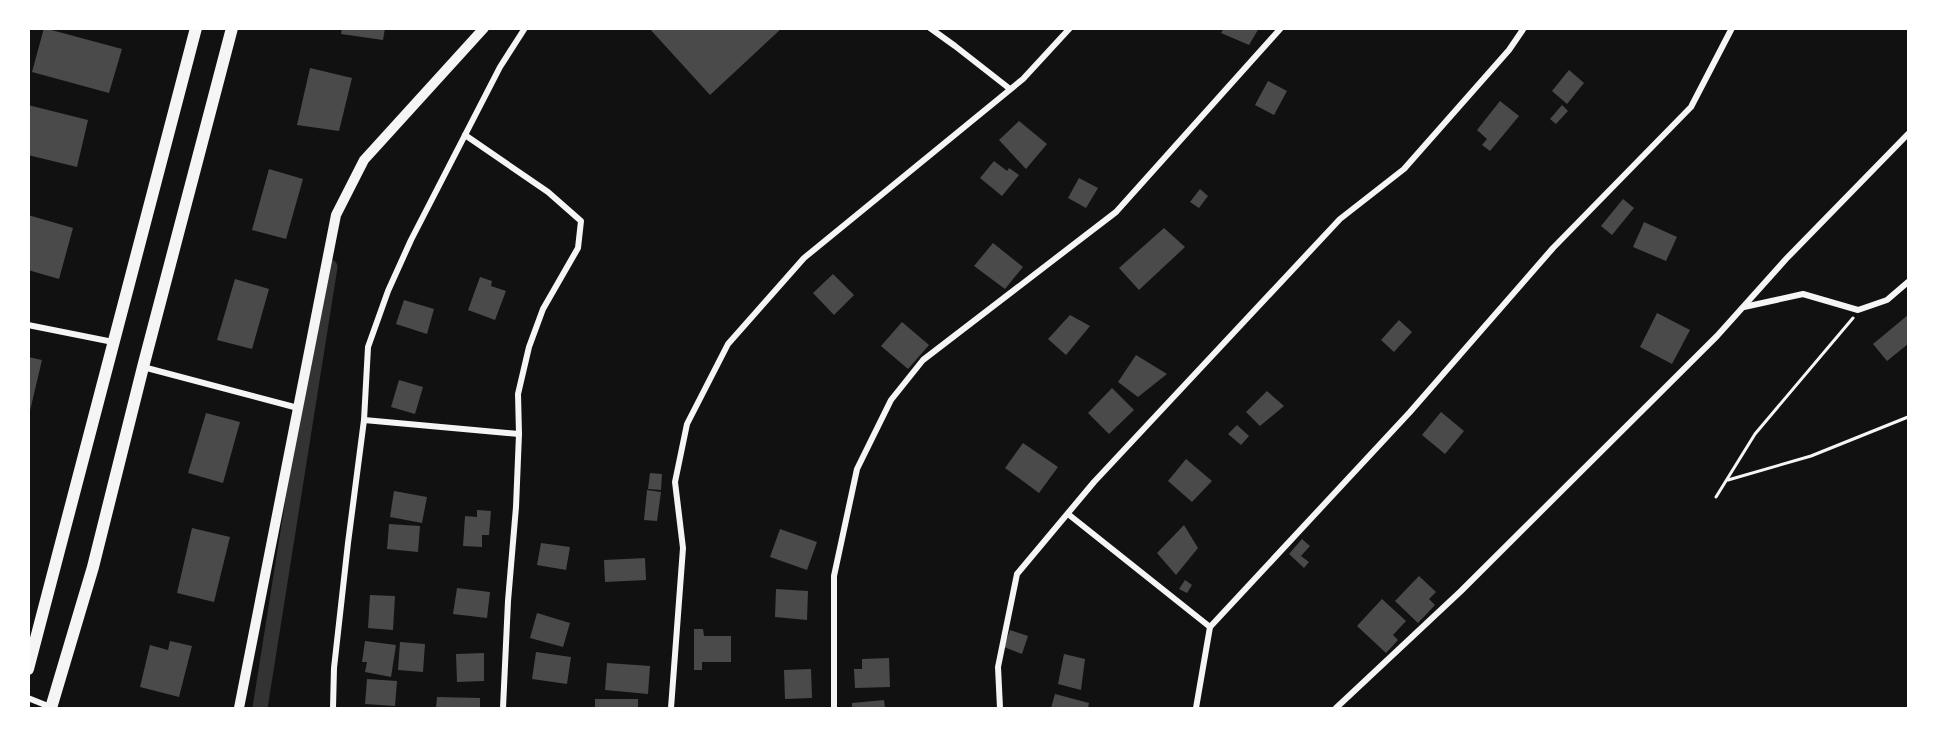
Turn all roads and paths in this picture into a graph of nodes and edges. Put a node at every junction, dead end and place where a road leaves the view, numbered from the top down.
1 (196, 28) edge
2 (232, 28) edge
3 (484, 28) edge
4 (525, 28) edge
5 (930, 28) edge
6 (1070, 28) edge
7 (1281, 28) edge
8 (1524, 28) edge
9 (1732, 28) edge
10 (1010, 89) junction
11 (1908, 134) edge
12 (465, 135) junction
13 (1908, 282) edge
14 (1743, 307) junction
15 (1860, 309) junction
16 (28, 326) edge
17 (113, 342) junction
18 (142, 367) junction
19 (298, 408) junction
20 (1908, 417) edge
21 (364, 420) junction
22 (519, 434) junction
23 (1726, 480) junction
24 (1716, 497) dead end
25 (1068, 514) junction
26 (1210, 627) junction
27 (28, 669) edge
28 (28, 698) edge
29 (53, 708) edge
30 (239, 708) edge
31 (333, 708) edge
32 (503, 708) edge
33 (671, 708) edge
34 (834, 708) edge
35 (1000, 708) edge
36 (1196, 708) edge
37 (1336, 708) edge

1 - 17 main road
2 - 18 main road
3 - 19 street
4 - 12 street
5 - 10 street
6 - 10 street
7 - 34 street
8 - 25 street
9 - 26 street
10 - 33 street
11 - 14 street
12 - 21 street
12 - 22 street
13 - 15 street
14 - 15 street
14 - 37 street
15 - 23 path
16 - 17 street
17 - 27 main road
18 - 19 street
18 - 29 main road
19 - 30 street
20 - 23 path
21 - 22 street
21 - 31 street
22 - 32 street
23 - 24 path
25 - 26 street
25 - 35 street
26 - 36 street
28 - 29 street

